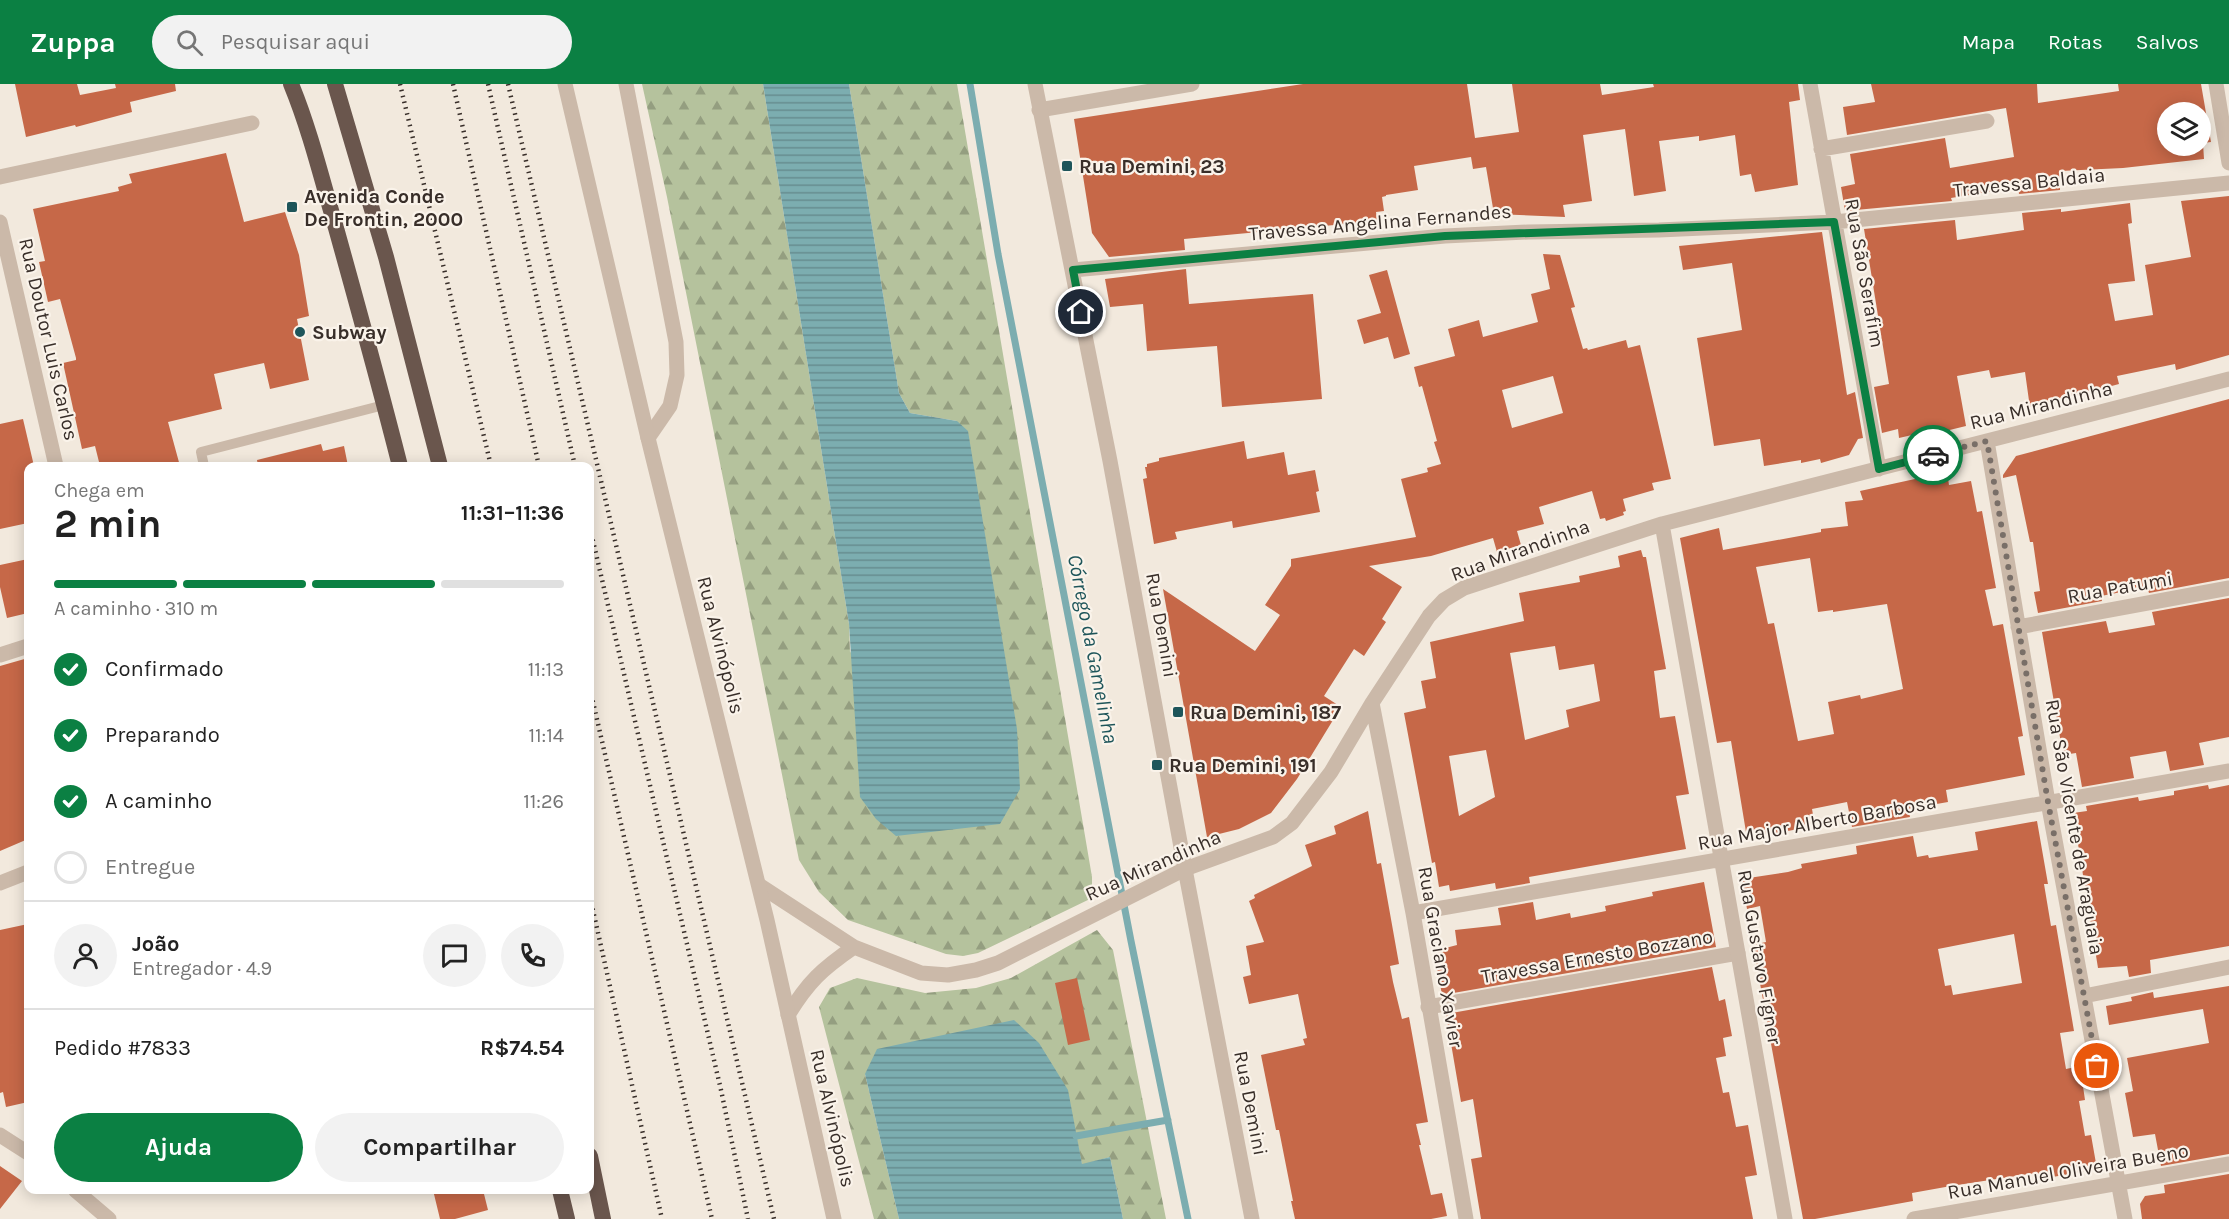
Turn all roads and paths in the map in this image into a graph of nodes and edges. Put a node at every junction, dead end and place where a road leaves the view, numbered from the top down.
1 (291, 84) edge
2 (335, 84) edge
3 (565, 84) edge
4 (626, 84) edge
5 (1035, 84) edge
6 (1192, 84) edge
7 (1810, 84) edge
8 (2216, 84) edge
9 (1040, 110) junction
10 (1987, 121) dead end
11 (252, 123) dead end
12 (1821, 148) junction
13 (2229, 163) edge
14 (0, 177) edge
15 (2229, 183) edge
16 (0, 222) edge
17 (1834, 222) junction
18 (1073, 270) junction
19 (2229, 379) edge
20 (384, 405) junction
21 (648, 438) junction
22 (1987, 441) junction
23 (55, 462) edge
24 (203, 462) edge
25 (398, 462) edge
26 (439, 462) edge
27 (1879, 469) junction
28 (1662, 524) junction
29 (2229, 588) edge
30 (2018, 627) junction
31 (24, 647) edge
32 (0, 655) edge
33 (1372, 703) junction
34 (2229, 771) edge
35 (2048, 802) junction
36 (1722, 861) junction
37 (1185, 869) junction
38 (24, 874) edge
39 (0, 883) edge
40 (759, 885) junction
41 (1413, 913) junction
42 (854, 947) junction
43 (1738, 953) junction
44 (2229, 967) edge
45 (2084, 996) junction
46 (1428, 1007) junction
47 (788, 1015) junction
48 (0, 1135) edge
49 (24, 1150) edge
50 (2229, 1164) edge
51 (594, 1175) edge
52 (2119, 1183) junction
53 (80, 1194) edge
54 (562, 1194) edge
55 (109, 1219) edge
56 (567, 1219) edge
57 (603, 1219) edge
58 (834, 1219) edge
59 (1252, 1219) edge
60 (1466, 1219) edge
61 (1785, 1219) edge
62 (1914, 1219) edge
63 (2125, 1219) edge

1 - 20 highway
2 - 26 highway
3 - 21 street, Rua Alvinópolis
4 - 21 street
5 - 9 street, Rua Demini
6 - 9 street
7 - 12 street, Rua São Serafim
8 - 13 street
9 - 18 street, Rua Demini
10 - 12 street
11 - 14 street
12 - 17 street, Rua São Serafim
15 - 17 street, Travessa Baldaia
16 - 23 street, Rua Doutor Luis Carlos
17 - 18 street, Travessa Angelina Fernandes
17 - 27 street, Rua São Serafim
18 - 37 street, Rua Demini
19 - 22 street, Rua Mirandinha
20 - 24 lane
20 - 25 highway
21 - 40 street, Rua Alvinópolis
22 - 27 street, Rua Mirandinha
22 - 30 street, Rua São Vicente de Araguaia
27 - 28 street, Rua Mirandinha
28 - 33 street, Rua Mirandinha
28 - 36 street, Rua Gustavo Figner
29 - 30 street, Rua Patumi
30 - 35 street, Rua São Vicente de Araguaia
31 - 32 street
33 - 37 street, Rua Mirandinha
33 - 41 street, Rua Graciano Xavier
34 - 35 street, Rua Major Alberto Barbosa
35 - 36 street, Rua Major Alberto Barbosa
35 - 45 street, Rua São Vicente de Araguaia
36 - 41 street, Rua Major Alberto Barbosa
36 - 43 street, Rua Gustavo Figner
37 - 42 street, Rua Mirandinha
37 - 59 street, Rua Demini
38 - 39 street
40 - 42 street, Rua Mirandinha
40 - 47 street, Rua Alvinópolis
41 - 46 street, Rua Graciano Xavier
42 - 47 street
43 - 46 street, Travessa Ernesto Bozzano
43 - 61 street, Rua Gustavo Figner
44 - 45 street
45 - 52 street, Rua São Vicente de Araguaia
46 - 60 street, Rua Graciano Xavier
47 - 58 street, Rua Alvinópolis
48 - 49 street
50 - 52 street, Rua Manuel Oliveira Bueno
51 - 57 highway
52 - 62 street, Rua Manuel Oliveira Bueno
52 - 63 street, Rua São Vicente de Araguaia
53 - 55 street
54 - 56 highway

